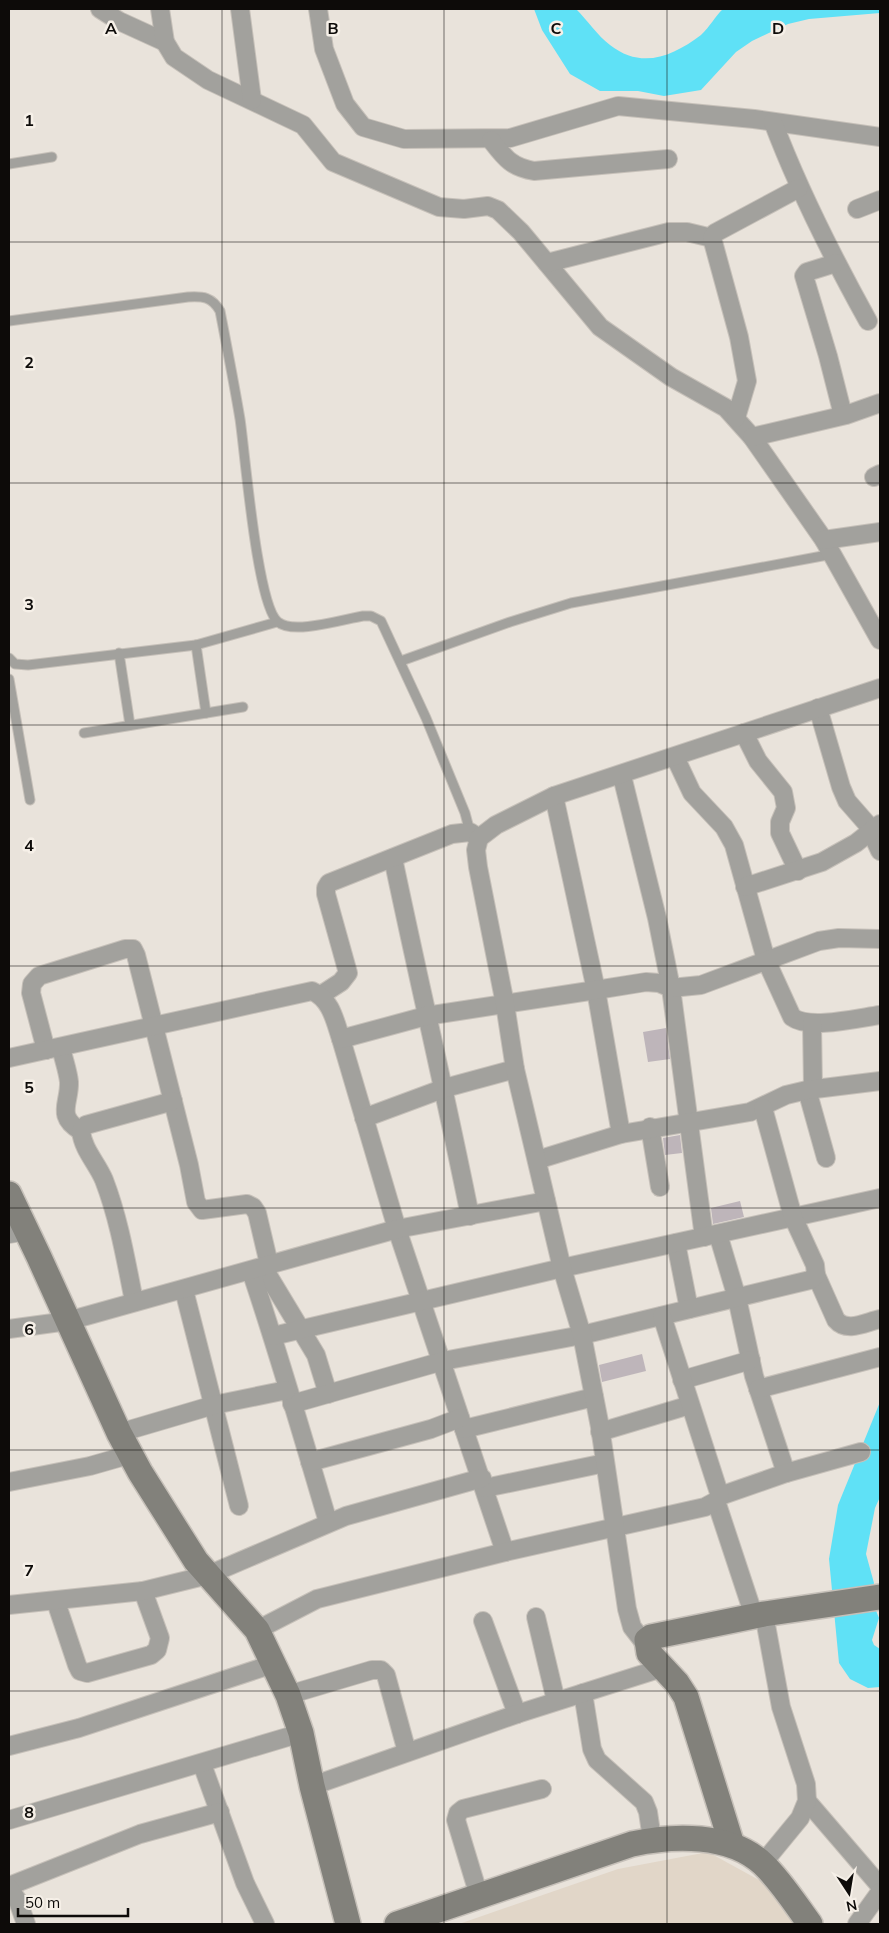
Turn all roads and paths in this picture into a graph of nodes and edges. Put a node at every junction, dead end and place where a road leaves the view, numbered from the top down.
1 (100, 9) edge
2 (160, 9) edge
3 (240, 9) edge
4 (318, 9) edge
5 (165, 42) junction
6 (252, 100) junction
7 (773, 122) junction
8 (491, 140) junction
9 (879, 140) edge
10 (52, 157) dead end
11 (668, 159) dead end
12 (9, 164) edge
13 (799, 188) junction
14 (880, 200) edge
15 (857, 209) dead end
16 (712, 238) junction
17 (547, 263) junction
18 (836, 263) junction
19 (868, 321) dead end
20 (9, 322) edge
21 (880, 403) edge
22 (843, 415) junction
23 (736, 418) junction
24 (752, 437) junction
25 (880, 532) edge
26 (829, 547) junction
27 (277, 622) junction
28 (880, 640) edge
29 (196, 645) junction
30 (119, 654) junction
31 (9, 658) edge
32 (400, 661) junction
33 (9, 678) edge
34 (880, 688) edge
35 (243, 707) dead end
36 (818, 708) junction
37 (206, 713) junction
38 (130, 725) junction
39 (84, 733) dead end
40 (744, 733) junction
41 (675, 757) junction
42 (622, 776) junction
43 (554, 796) junction
44 (30, 800) dead end
45 (875, 827) edge
46 (474, 835) junction
47 (880, 850) edge
48 (393, 858) junction
49 (798, 871) junction
50 (745, 887) junction
51 (880, 939) edge
52 (766, 960) junction
53 (671, 988) junction
54 (596, 990) junction
55 (321, 995) junction
56 (505, 1004) junction
57 (880, 1015) edge
58 (426, 1016) junction
59 (812, 1023) junction
60 (154, 1028) junction
61 (341, 1039) junction
62 (54, 1049) junction
63 (9, 1058) edge
64 (514, 1069) junction
65 (880, 1081) edge
66 (445, 1088) junction
67 (810, 1089) junction
68 (174, 1102) junction
69 (763, 1108) junction
70 (364, 1118) junction
71 (690, 1123) junction
72 (650, 1128) junction
73 (81, 1131) junction
74 (620, 1134) junction
75 (826, 1158) dead end
76 (538, 1160) junction
77 (660, 1187) dead end
78 (9, 1194) edge
79 (880, 1198) edge
80 (546, 1200) junction
81 (470, 1216) junction
82 (793, 1216) junction
83 (397, 1229) junction
84 (18, 1232) edge
85 (711, 1236) junction
86 (676, 1243) junction
87 (261, 1267) junction
88 (562, 1268) junction
89 (816, 1275) junction
90 (184, 1290) junction
91 (737, 1298) junction
92 (134, 1301) junction
93 (422, 1301) junction
94 (689, 1309) junction
95 (662, 1316) junction
96 (880, 1319) edge
97 (68, 1321) junction
98 (9, 1329) edge
99 (302, 1329) junction
100 (582, 1335) junction
101 (273, 1336) junction
102 (880, 1357) edge
103 (751, 1360) junction
104 (443, 1361) junction
105 (682, 1380) junction
106 (758, 1390) junction
107 (328, 1394) junction
108 (290, 1397) junction
109 (594, 1397) junction
110 (214, 1405) junction
111 (690, 1405) junction
112 (462, 1424) junction
113 (600, 1432) junction
114 (119, 1433) junction
115 (861, 1452) dead end
116 (132, 1454) junction
117 (310, 1462) junction
118 (605, 1464) junction
119 (786, 1473) junction
120 (9, 1482) edge
121 (483, 1483) junction
122 (718, 1498) junction
123 (239, 1506) dead end
124 (328, 1522) junction
125 (616, 1528) junction
126 (505, 1552) junction
127 (208, 1575) junction
128 (143, 1590) junction
129 (880, 1597) edge
130 (56, 1602) junction
131 (9, 1605) edge
132 (759, 1615) junction
133 (536, 1617) dead end
134 (483, 1621) dead end
135 (257, 1630) junction
136 (646, 1645) junction
137 (273, 1664) junction
138 (662, 1668) junction
139 (583, 1693) junction
140 (288, 1694) junction
141 (556, 1701) junction
142 (516, 1714) junction
143 (301, 1733) junction
144 (9, 1746) edge
145 (407, 1752) junction
146 (202, 1764) junction
147 (312, 1786) junction
148 (542, 1789) dead end
149 (807, 1801) junction
150 (220, 1812) junction
151 (9, 1820) edge
152 (652, 1839) junction
153 (732, 1845) junction
154 (763, 1863) junction
155 (880, 1886) edge
156 (9, 1887) edge
157 (880, 1892) edge
158 (479, 1896) junction
159 (26, 1924) edge
160 (265, 1924) edge
161 (348, 1924) edge
162 (397, 1924) edge
163 (810, 1924) edge
164 (857, 1924) edge

1 - 5 street
2 - 5 street
3 - 6 street
4 - 8 street
5 - 6 street
6 - 17 street
7 - 8 street
7 - 9 street
7 - 13 street
8 - 11 street
10 - 12 lane
13 - 16 street
13 - 18 street
14 - 15 street
16 - 17 street
16 - 23 street
17 - 23 street
18 - 19 street
18 - 22 street
20 - 27 lane
21 - 22 street
22 - 24 street
23 - 24 street
24 - 26 street
25 - 26 street
26 - 28 street
26 - 32 lane
27 - 29 lane
27 - 32 lane
29 - 30 lane
29 - 37 lane
30 - 31 lane
30 - 38 lane
32 - 46 lane
33 - 44 lane
34 - 36 street
35 - 37 lane
36 - 40 street
36 - 45 street
37 - 38 lane
38 - 39 lane
40 - 41 street
40 - 49 street
41 - 42 street
41 - 50 street
42 - 43 street
42 - 53 street
43 - 46 street
43 - 54 street
45 - 47 street
45 - 49 street
46 - 48 street
46 - 56 street
48 - 55 street
48 - 58 street
49 - 50 street
50 - 52 street
51 - 52 street
52 - 53 street
52 - 59 street
53 - 54 street
53 - 71 street
54 - 56 street
54 - 74 street
55 - 60 street
55 - 61 street
56 - 58 street
56 - 64 street
57 - 59 street
58 - 61 street
58 - 66 street
59 - 67 street
60 - 62 street
60 - 62 street
60 - 68 street
61 - 70 street
62 - 63 street
62 - 73 street
64 - 66 street
64 - 76 street
65 - 67 street
66 - 70 street
66 - 81 street
67 - 69 street
67 - 75 street
68 - 73 street
68 - 87 street
69 - 71 street
69 - 82 street
70 - 83 street
71 - 72 street
71 - 85 street
72 - 74 street
72 - 77 street
73 - 92 street
74 - 76 street
76 - 80 street
78 - 84 street
79 - 82 street
80 - 81 street
80 - 88 street
81 - 83 street
82 - 85 street
82 - 89 street
83 - 87 street
83 - 93 street
84 - 97 street
85 - 86 street
85 - 91 street
86 - 88 street
86 - 94 street
87 - 90 street
87 - 99 street
87 - 101 street
88 - 93 street
88 - 100 street
89 - 91 street
89 - 96 street
90 - 92 street
90 - 110 street
91 - 94 street
91 - 103 street
92 - 97 street
93 - 99 street
93 - 104 street
94 - 95 street
95 - 100 street
95 - 105 street
97 - 98 street
97 - 114 street
99 - 101 street
99 - 107 street
100 - 104 street
100 - 109 street
101 - 108 street
102 - 106 street
103 - 105 street
103 - 106 street
104 - 107 street
104 - 112 street
105 - 111 street
106 - 119 street
107 - 108 street
108 - 110 street
108 - 117 street
109 - 112 street
109 - 113 street
110 - 114 street
110 - 123 street
111 - 113 street
111 - 122 street
112 - 117 street
112 - 121 street
113 - 118 street
114 - 116 street
115 - 119 street
116 - 120 street
116 - 127 street
117 - 124 street
118 - 121 street
118 - 125 street
119 - 122 street
121 - 124 street
121 - 126 street
122 - 125 street
122 - 132 street
124 - 127 street
125 - 126 street
125 - 136 street
126 - 135 street
127 - 128 street
127 - 135 street
128 - 130 street
128 - 130 street
129 - 132 street
130 - 131 street
132 - 136 street
132 - 149 street
133 - 141 street
134 - 142 street
135 - 137 street
136 - 138 street
137 - 140 street
137 - 144 street
138 - 139 street
138 - 153 street
139 - 141 street
139 - 152 street
140 - 143 street
140 - 145 street
141 - 142 street
142 - 145 street
143 - 146 street
143 - 147 street
145 - 147 street
146 - 150 street
146 - 151 street
147 - 161 street
148 - 158 street
149 - 154 street
149 - 155 street
150 - 156 street
150 - 160 street
152 - 153 street
152 - 158 street
153 - 154 street
154 - 163 street
156 - 159 street
157 - 164 street
158 - 162 street

